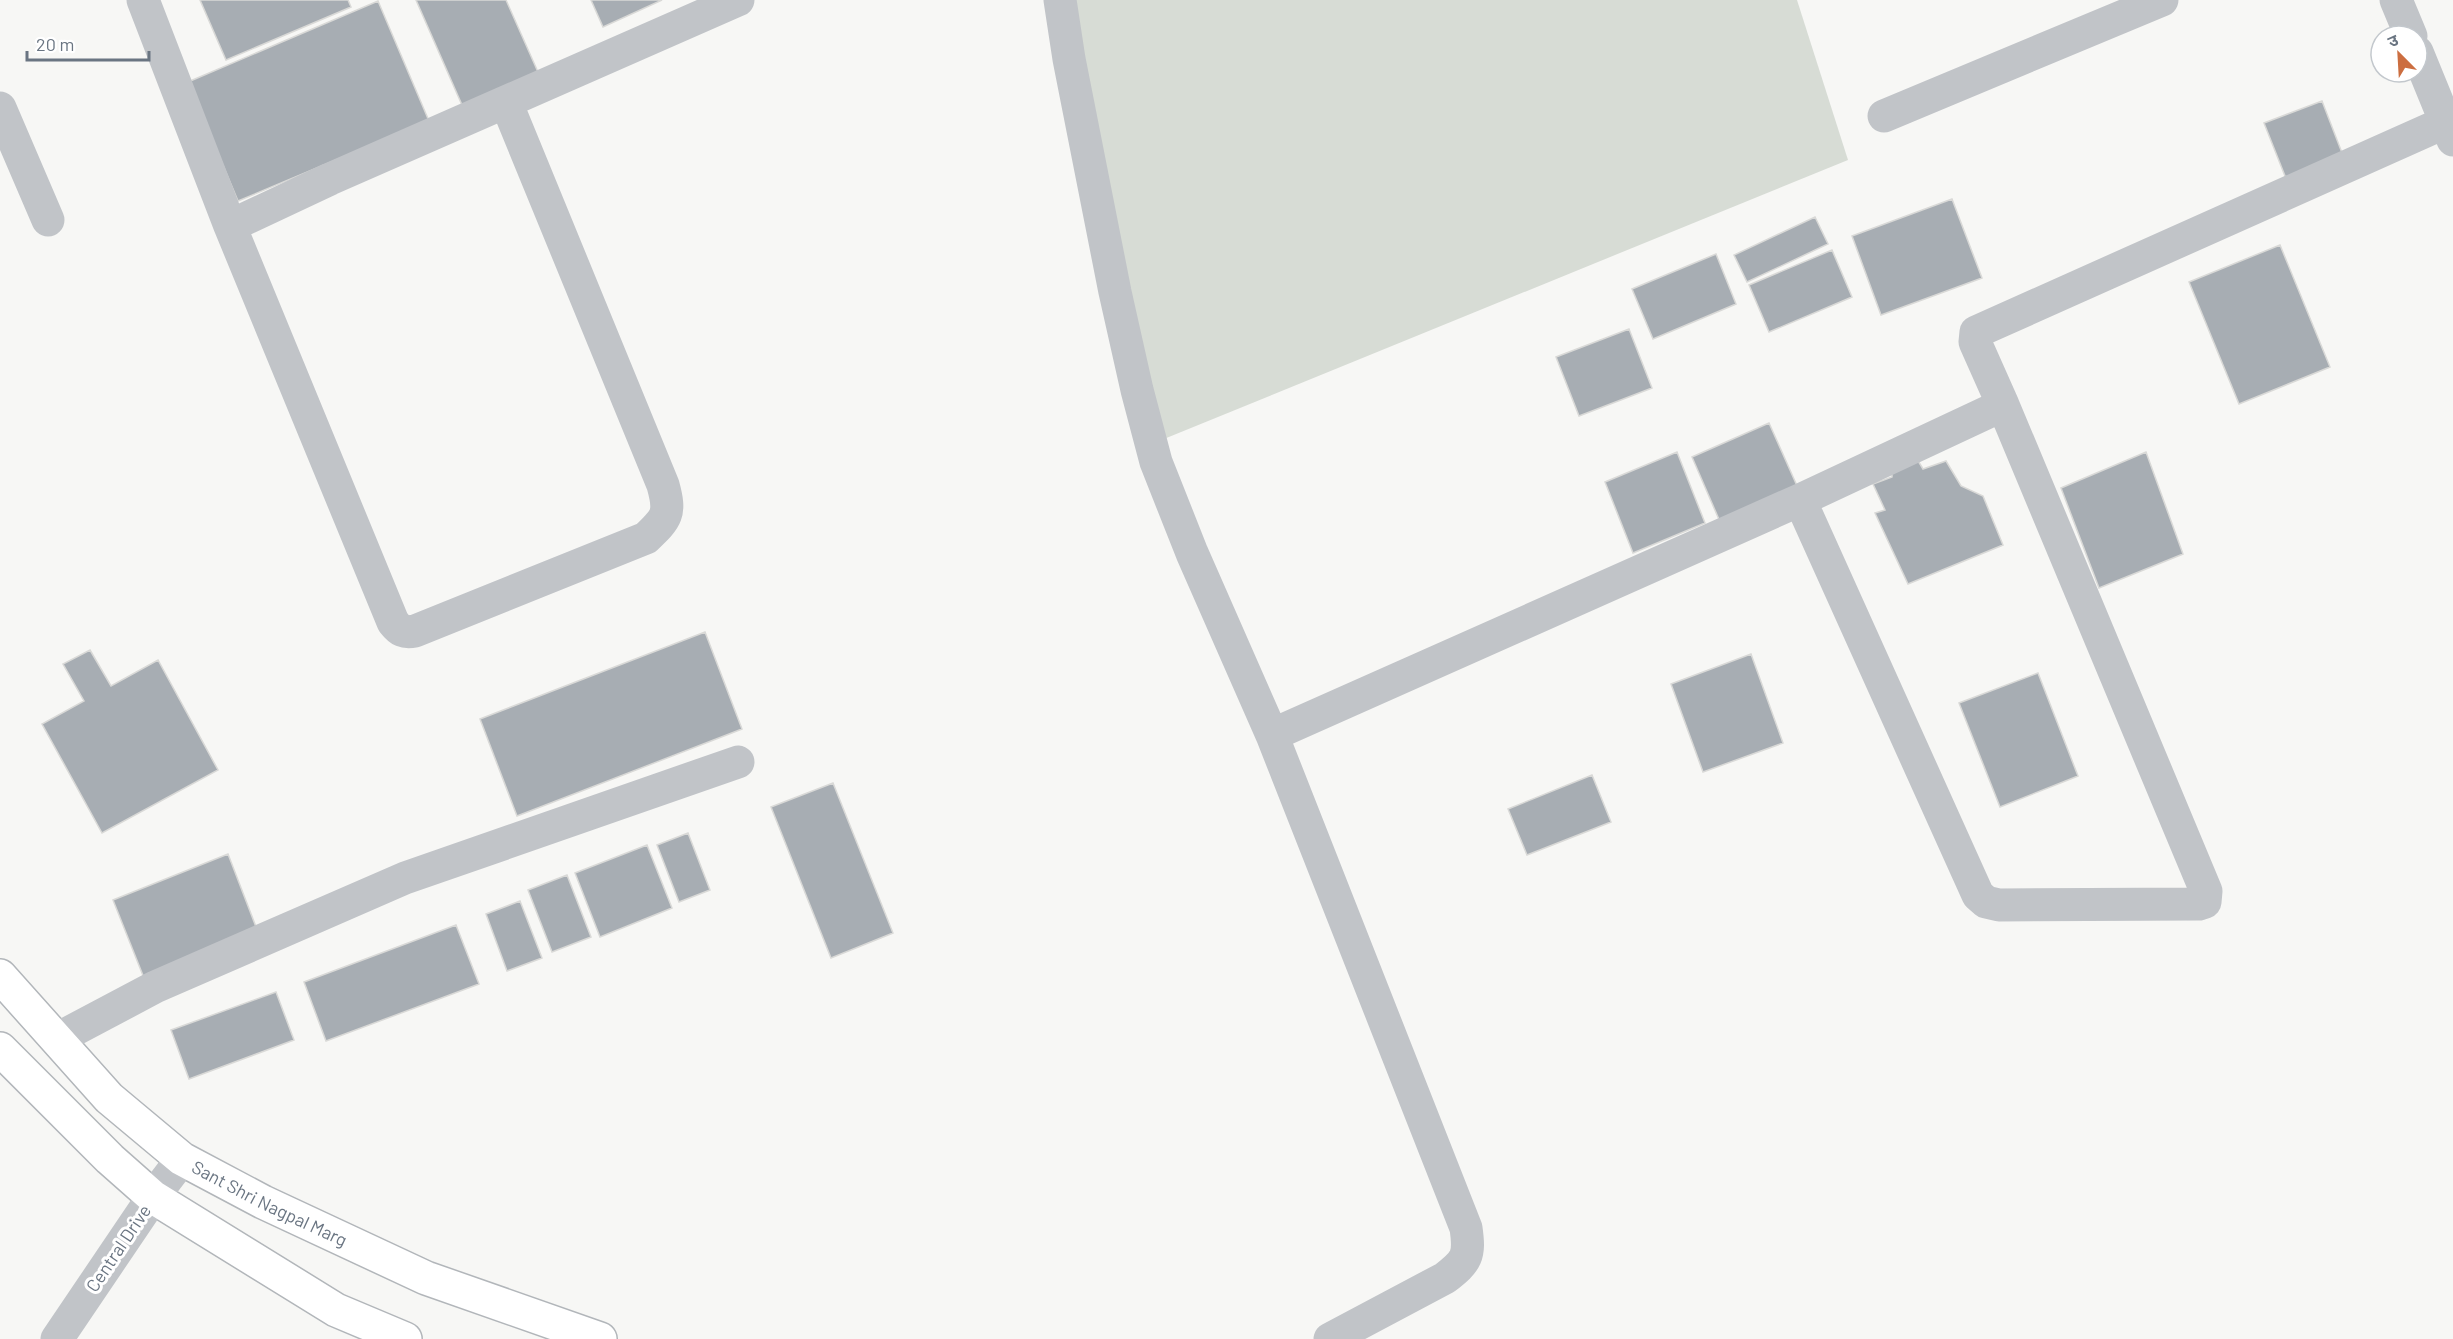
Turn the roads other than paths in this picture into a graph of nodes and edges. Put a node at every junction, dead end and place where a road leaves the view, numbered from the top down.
1 (143, 0) edge
2 (738, 0) edge
3 (1060, 0) edge
4 (2162, 0) edge
5 (2396, 0) edge
6 (2406, 24) edge
7 (2429, 82) edge
8 (506, 102) junction
9 (0, 108) edge
10 (1884, 116) dead end
11 (2449, 131) edge
12 (48, 220) dead end
13 (230, 226) junction
14 (2003, 405) junction
15 (1800, 500) junction
16 (1272, 735) junction
17 (738, 762) dead end
18 (0, 976) edge
19 (57, 1039) junction
20 (0, 1049) edge
21 (182, 1159) junction
22 (153, 1197) junction
23 (57, 1339) edge
24 (405, 1339) edge
25 (600, 1339) edge
26 (1330, 1339) edge

1 - 13 street
2 - 8 street
3 - 16 street
4 - 10 street
5 - 6 street
7 - 11 street
8 - 13 street
8 - 13 street
9 - 12 street
11 - 14 street
14 - 15 street
14 - 15 street
15 - 16 street
16 - 26 street
17 - 19 street
18 - 19 main road, Sant Shri Nagpal Marg
19 - 21 main road, Sant Shri Nagpal Marg
20 - 22 main road
21 - 22 street, Central Drive
21 - 25 main road, Sant Shri Nagpal Marg
22 - 23 street, Central Drive
22 - 24 main road

